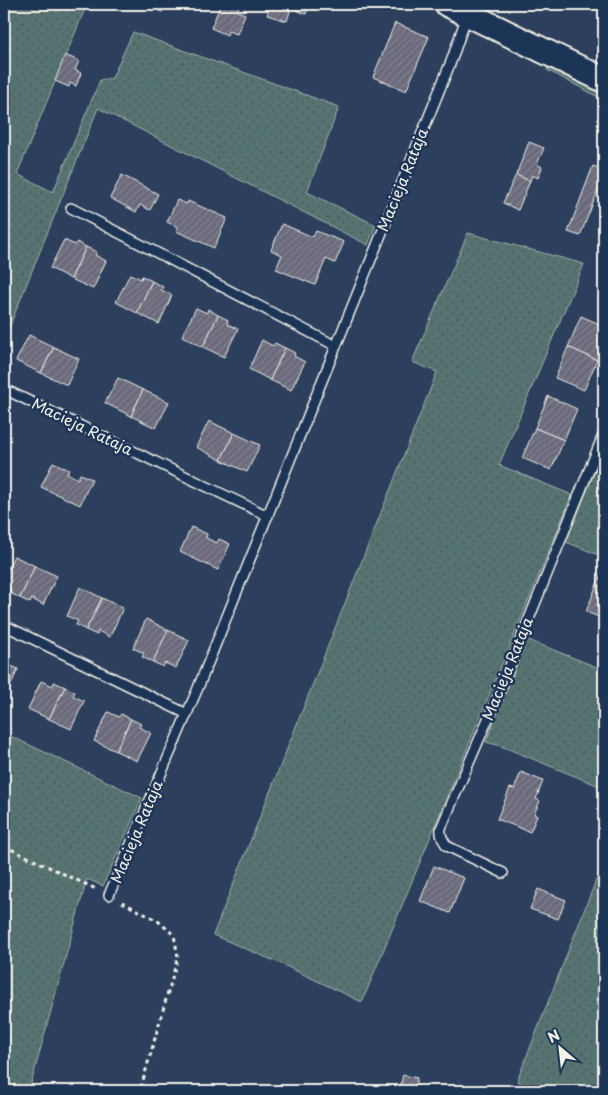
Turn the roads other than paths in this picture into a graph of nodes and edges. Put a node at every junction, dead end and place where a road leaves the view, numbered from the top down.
1 (457, 9) edge
2 (604, 80) edge
3 (71, 208) dead end
4 (336, 346) junction
5 (4, 389) edge
6 (604, 433) edge
7 (268, 516) junction
8 (4, 625) edge
9 (187, 714) junction
10 (503, 873) dead end
11 (109, 895) road end

1 - 2 street, Macieja Rataja
1 - 4 lane, Macieja Rataja
3 - 4 lane
4 - 7 lane, Macieja Rataja
5 - 7 lane, Macieja Rataja
6 - 10 lane, Macieja Rataja
7 - 9 lane, Macieja Rataja
8 - 9 lane
9 - 11 lane, Macieja Rataja

